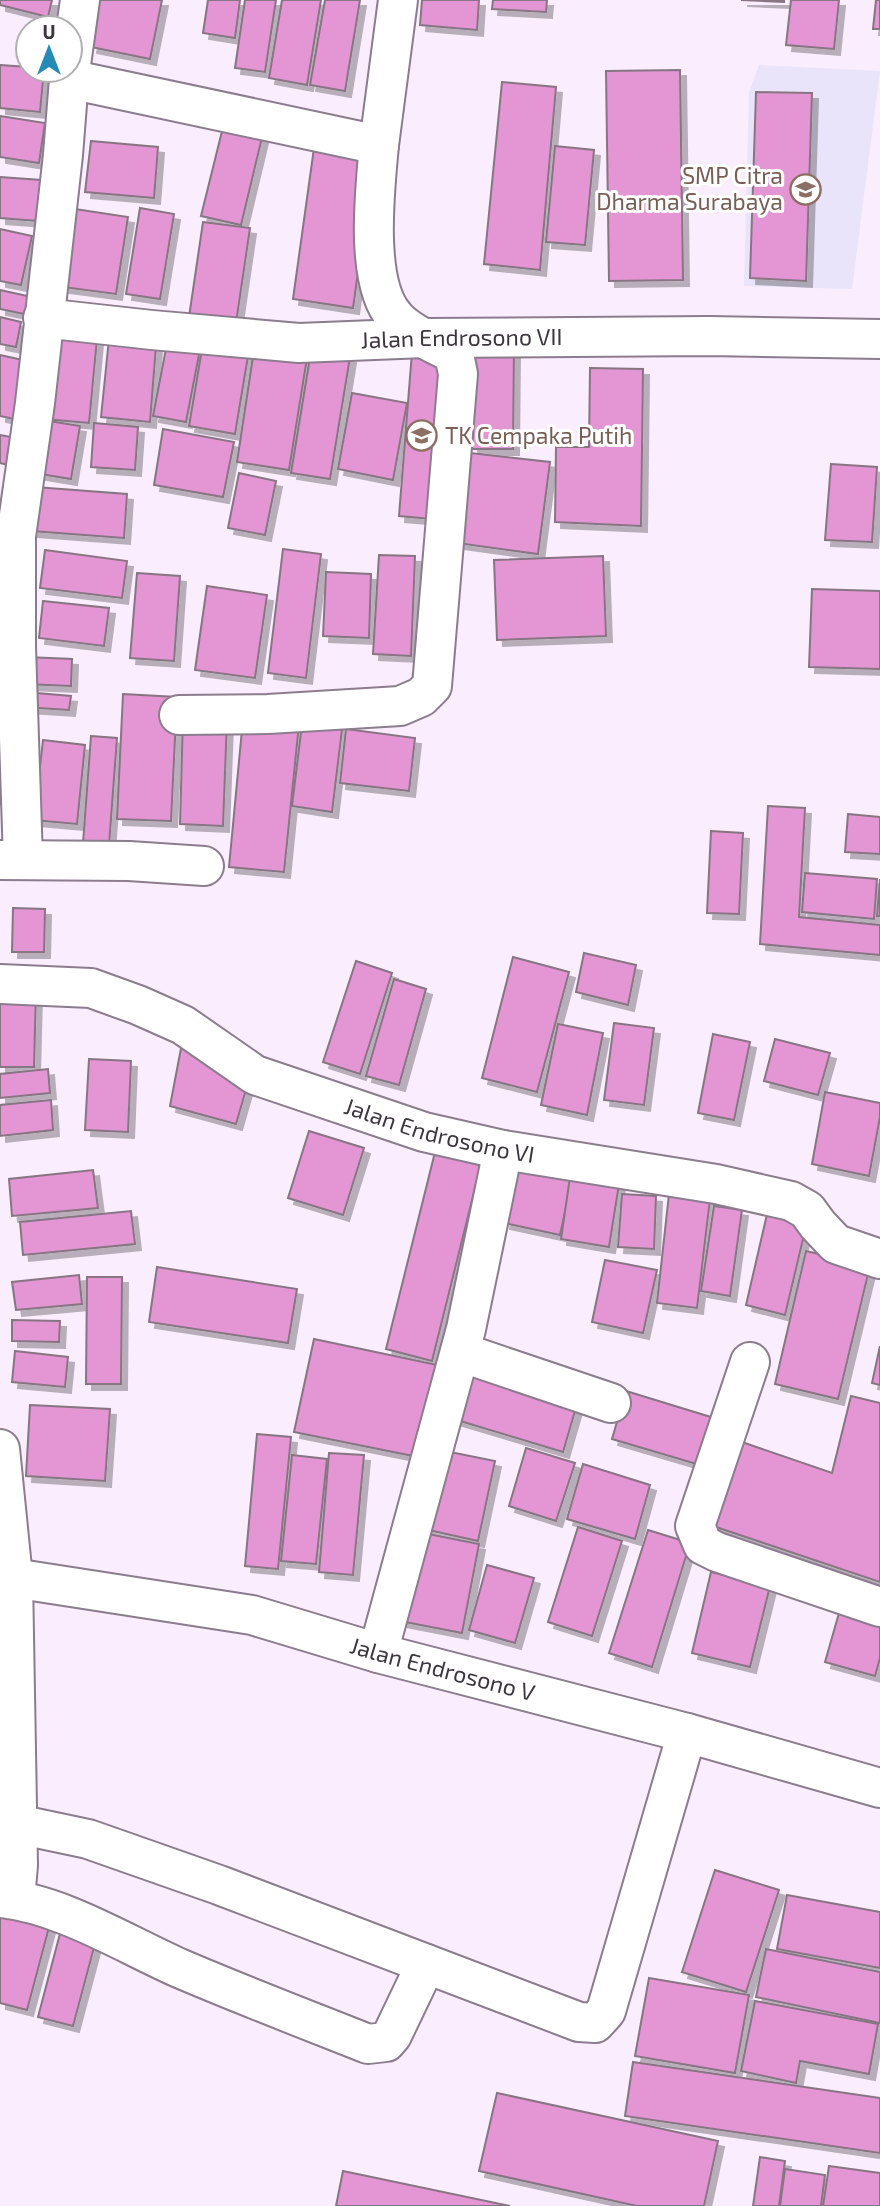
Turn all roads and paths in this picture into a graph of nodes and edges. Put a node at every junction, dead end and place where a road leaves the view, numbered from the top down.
1 (398, 0) edge
2 (84, 82) edge
3 (69, 84) edge
4 (379, 145) junction
5 (43, 318) junction
6 (425, 338) junction
7 (880, 339) edge
8 (179, 715) dead end
9 (11, 860) edge
10 (204, 866) dead end
11 (0, 984) edge
12 (503, 1150) junction
13 (880, 1259) edge
14 (460, 1352) junction
15 (750, 1362) dead end
16 (611, 1403) dead end
17 (0, 1449) edge
18 (7, 1578) edge
19 (880, 1607) edge
20 (378, 1653) junction
21 (687, 1733) junction
22 (880, 1788) edge
23 (17, 1824) junction
24 (8, 1899) edge
25 (426, 1965) junction

1 - 4 street
2 - 4 street
3 - 5 street
4 - 6 street
5 - 6 street, Jalan Endrosono VII
5 - 9 street
6 - 7 street, Jalan Endrosono VII
6 - 8 street
9 - 10 street
11 - 12 street, Jalan Endrosono VI
12 - 13 street, Jalan Endrosono VI
12 - 14 street
14 - 16 street
14 - 20 street
15 - 19 street
17 - 18 street
18 - 20 street, Jalan Endrosono V
18 - 23 street
20 - 21 street, Jalan Endrosono V
21 - 22 street, Jalan Endrosono V
21 - 25 street
23 - 24 street
23 - 25 street
24 - 25 street

